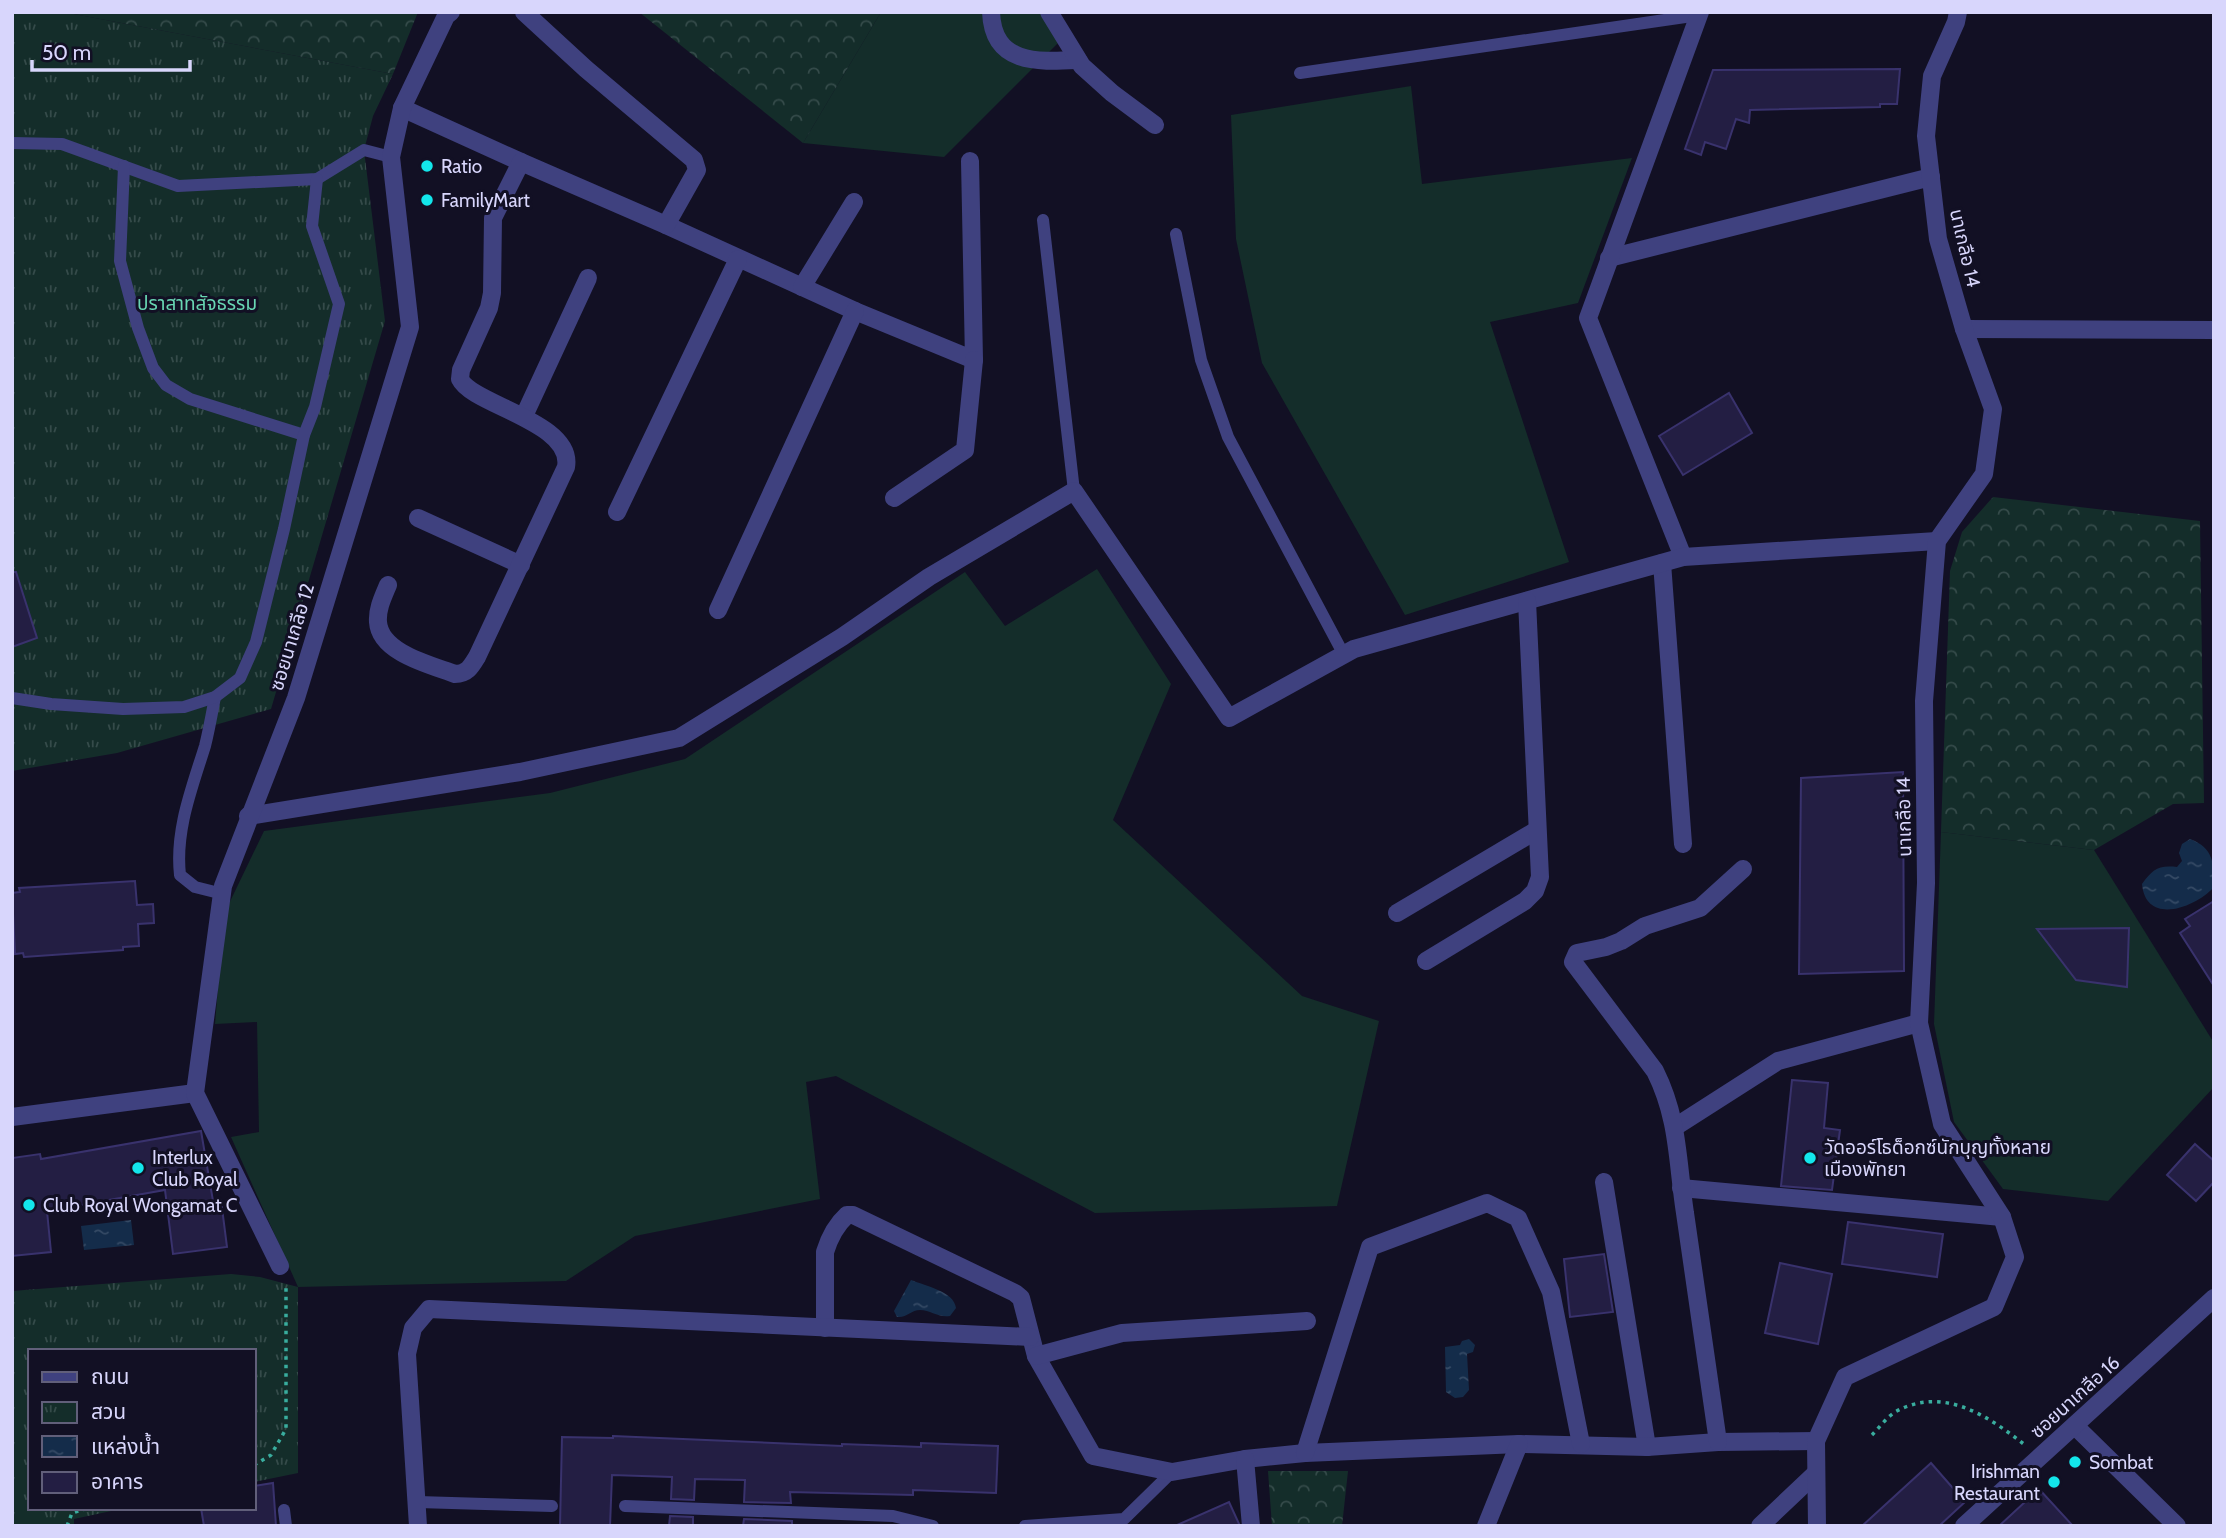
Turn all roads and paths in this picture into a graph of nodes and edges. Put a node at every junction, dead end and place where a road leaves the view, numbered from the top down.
1 (451, 12) edge
2 (524, 12) edge
3 (991, 12) edge
4 (1049, 12) edge
5 (1958, 12) edge
6 (1699, 14) edge
7 (1078, 60) junction
8 (1300, 74) dead end
9 (402, 108) junction
10 (1155, 125) dead end
11 (12, 143) edge
12 (391, 157) junction
13 (970, 161) dead end
14 (521, 162) junction
15 (124, 166) junction
16 (1931, 177) junction
17 (317, 179) junction
18 (854, 202) dead end
19 (1044, 219) dead end
20 (666, 225) junction
21 (1176, 234) dead end
22 (1609, 258) junction
23 (738, 259) junction
24 (588, 278) dead end
25 (802, 287) junction
26 (855, 311) junction
27 (1964, 329) junction
28 (2214, 330) edge
29 (974, 360) junction
30 (524, 416) junction
31 (304, 435) junction
32 (1074, 491) junction
33 (894, 498) dead end
34 (617, 512) dead end
35 (418, 518) dead end
36 (1937, 541) junction
37 (1683, 557) junction
38 (1662, 563) junction
39 (521, 565) junction
40 (388, 585) dead end
41 (1527, 601) junction
42 (718, 610) dead end
43 (1344, 655) junction
44 (215, 697) junction
45 (12, 698) edge
46 (248, 817) junction
47 (1537, 830) junction
48 (1683, 844) dead end
49 (1744, 869) dead end
50 (223, 894) junction
51 (1397, 913) dead end
52 (1426, 961) dead end
53 (1919, 1023) junction
54 (195, 1093) junction
55 (12, 1117) edge
56 (1675, 1127) junction
57 (1604, 1182) dead end
58 (1681, 1188) junction
59 (2002, 1217) junction
60 (279, 1266) joint
61 (2214, 1298) edge
62 (1307, 1321) dead end
63 (825, 1328) junction
64 (1030, 1337) junction
65 (1036, 1356) junction
66 (2075, 1426) junction
67 (1872, 1435) dead end
68 (1816, 1441) junction
69 (1718, 1442) junction
70 (1519, 1444) junction
71 (1581, 1444) junction
72 (1647, 1447) junction
73 (1305, 1452) junction
74 (2040, 1458) junction
75 (1245, 1459) junction
76 (256, 1464) edge
77 (1172, 1472) junction
78 (1816, 1473) junction
79 (418, 1502) junction
80 (552, 1506) dead end
81 (625, 1506) dead end
82 (82, 1510) edge
83 (284, 1510) dead end
84 (67, 1526) edge
85 (286, 1526) edge
86 (418, 1526) edge
87 (933, 1526) edge
88 (1025, 1526) edge
89 (1251, 1526) edge
90 (1486, 1526) edge
91 (1760, 1526) edge
92 (1817, 1526) edge
93 (1964, 1526) edge
94 (2177, 1526) edge

1 - 9 street, ซอยนาเกลือ 12
2 - 20 street
3 - 7 street
4 - 7 street
5 - 16 street, นาเกลือ 14
6 - 8 lane
6 - 22 street
7 - 10 street
9 - 12 street, ซอยนาเกลือ 12
9 - 14 street
11 - 15 lane
12 - 17 lane
12 - 46 street, ซอยนาเกลือ 12
13 - 29 street
14 - 20 street
14 - 30 street
15 - 17 lane
15 - 31 lane
16 - 22 street
16 - 27 street, นาเกลือ 14
17 - 31 lane
18 - 25 street
19 - 32 lane
20 - 23 street
21 - 43 lane
22 - 37 street
23 - 25 street
23 - 34 street
24 - 30 street
25 - 26 street
26 - 29 street
26 - 42 street
27 - 28 street
27 - 36 street, นาเกลือ 14
29 - 33 street
30 - 39 street
31 - 44 lane
32 - 43 street
32 - 46 street
35 - 39 street
36 - 37 street
36 - 53 street, นาเกลือ 14
37 - 38 street
38 - 41 street
38 - 48 street
39 - 40 street
41 - 43 street
41 - 47 street
44 - 45 lane
44 - 50 lane
46 - 50 street, ซอยนาเกลือ 12
47 - 51 street
47 - 52 street
49 - 56 street
50 - 54 street, ซอยนาเกลือ 12
53 - 56 street
53 - 59 street, นาเกลือ 14
54 - 55 street
54 - 60 street
56 - 58 street
57 - 72 street
58 - 59 street
58 - 69 street
59 - 68 street, นาเกลือ 14
60 - 76 path
61 - 66 street, ซอยนาเกลือ 16
62 - 65 street
63 - 64 street
63 - 64 street
63 - 79 street
64 - 65 street
65 - 77 street
66 - 74 street, ซอยนาเกลือ 16
66 - 94 street
67 - 74 path
68 - 69 street
68 - 78 street, นาเกลือ 14
69 - 72 street
70 - 71 street
70 - 73 street
70 - 90 street
71 - 72 street
71 - 73 street
73 - 75 street
74 - 93 street, ซอยนาเกลือ 16
75 - 77 street
75 - 89 street
77 - 88 lane
78 - 91 street
78 - 92 street, นาเกลือ 14
79 - 80 lane
79 - 86 street
81 - 87 lane
82 - 84 path
83 - 85 lane

